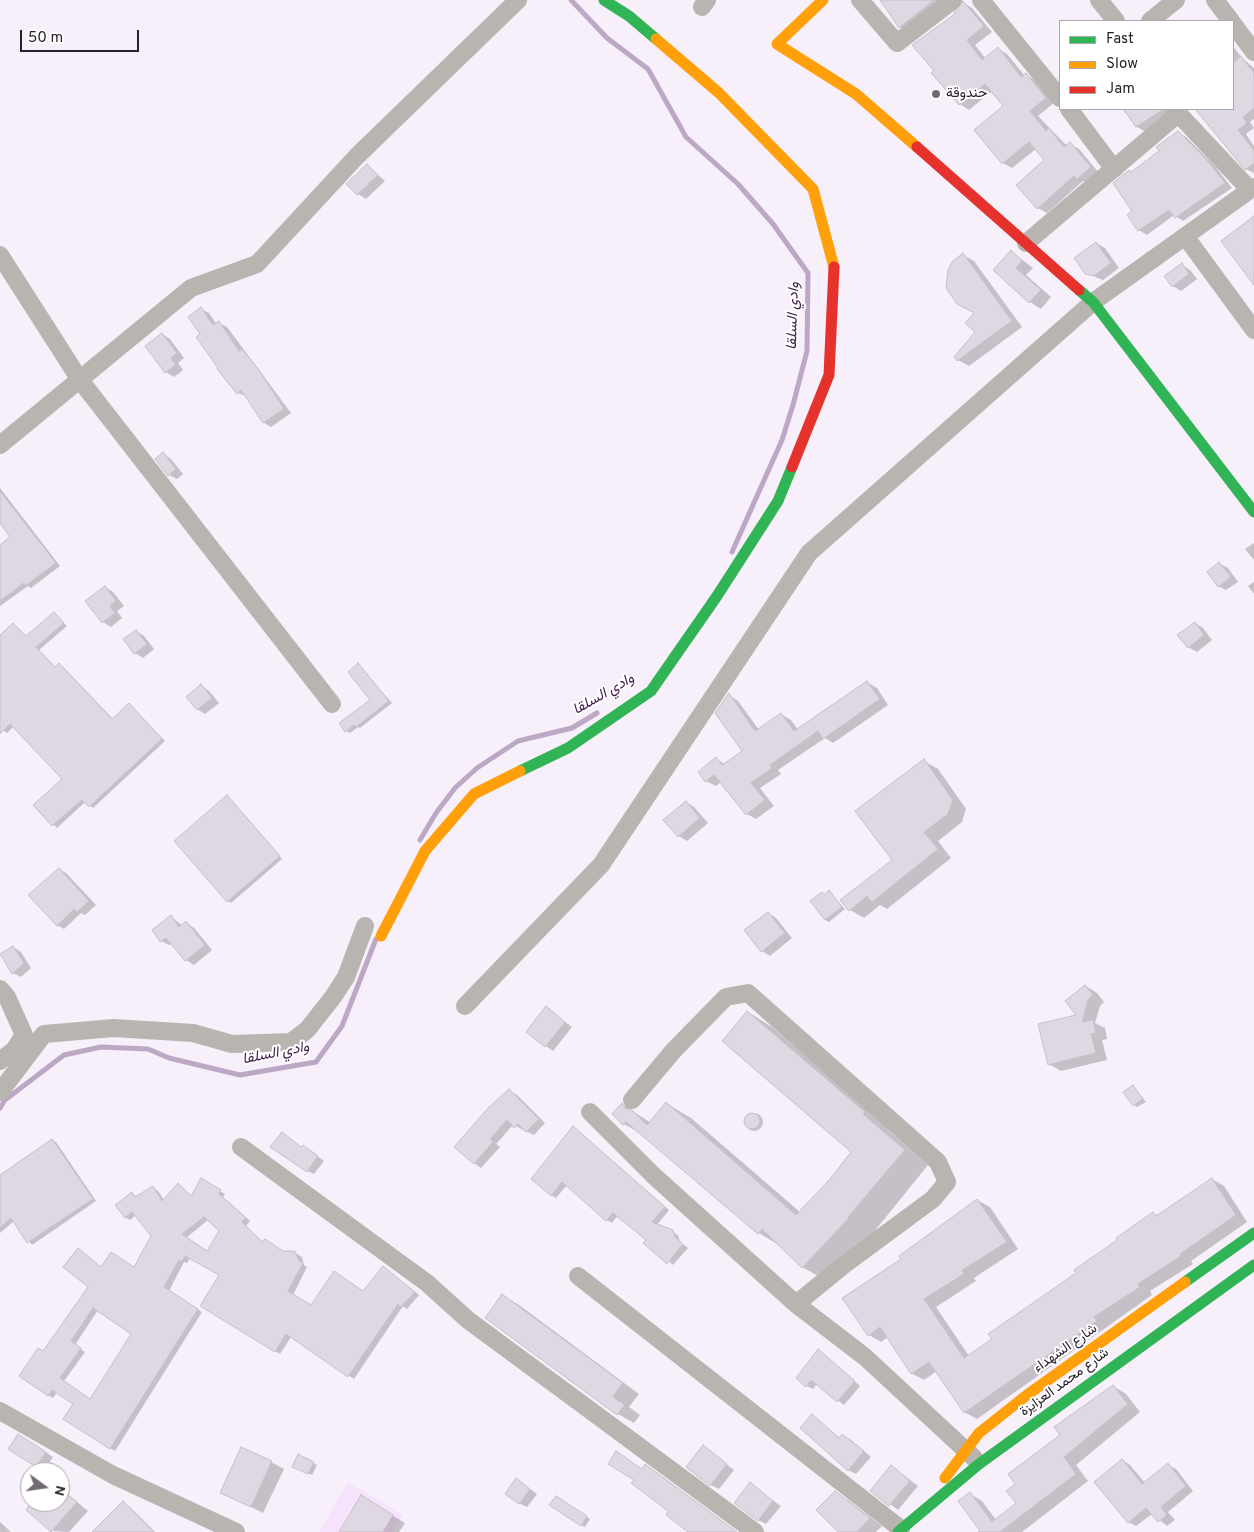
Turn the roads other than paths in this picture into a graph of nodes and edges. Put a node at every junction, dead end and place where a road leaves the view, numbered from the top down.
1 (518, 0) edge
2 (604, 0) edge
3 (823, 0) edge
4 (860, 0) edge
5 (953, 0) edge
6 (981, 0) edge
7 (1099, 0) edge
8 (1176, 0) edge
9 (1215, 0) edge
10 (1115, 20) edge
11 (1151, 20) edge
12 (1230, 20) edge
13 (1234, 25) edge
14 (1254, 52) edge
15 (1059, 97) edge
16 (1069, 110) edge
17 (1176, 112) edge
18 (1114, 169) junction
19 (1252, 188) edge
20 (1185, 236) junction
21 (1026, 243) junction
22 (0, 255) edge
23 (1093, 302) junction
24 (1254, 330) edge
25 (80, 380) junction
26 (0, 445) edge
27 (1254, 512) edge
28 (332, 704) dead end
29 (365, 926) dead end
30 (381, 936) dead end
31 (0, 989) edge
32 (465, 1006) dead end
33 (0, 1061) edge
34 (0, 1092) edge
35 (632, 1100) dead end
36 (590, 1112) dead end
37 (241, 1147) dead end
38 (1254, 1233) edge
39 (1254, 1265) edge
40 (578, 1276) dead end
41 (796, 1304) junction
42 (0, 1411) edge
43 (967, 1450) junction
44 (979, 1464) junction
45 (919, 1514) junction
46 (900, 1530) edge
47 (236, 1532) edge
48 (755, 1532) edge

1 - 25 street
2 - 30 street
3 - 21 street
4 - 5 street
6 - 15 street
7 - 10 street
8 - 11 street
9 - 12 street
13 - 14 street
16 - 18 street
17 - 18 street
17 - 19 street
18 - 21 street
19 - 20 street
20 - 23 street
20 - 24 street
21 - 23 street
22 - 25 street
23 - 27 street
23 - 32 street
25 - 26 street
25 - 28 street
29 - 34 street
31 - 33 street
35 - 41 street
36 - 41 street
37 - 48 street
38 - 43 street, شارع الشهداء
39 - 44 street, شارع محمد العزايزة
40 - 46 street
41 - 43 street
42 - 47 street
43 - 44 street
43 - 45 street, شارع الشهداء
44 - 45 street, شارع محمد العزايزة
45 - 46 street, شارع محمد العزايزة

